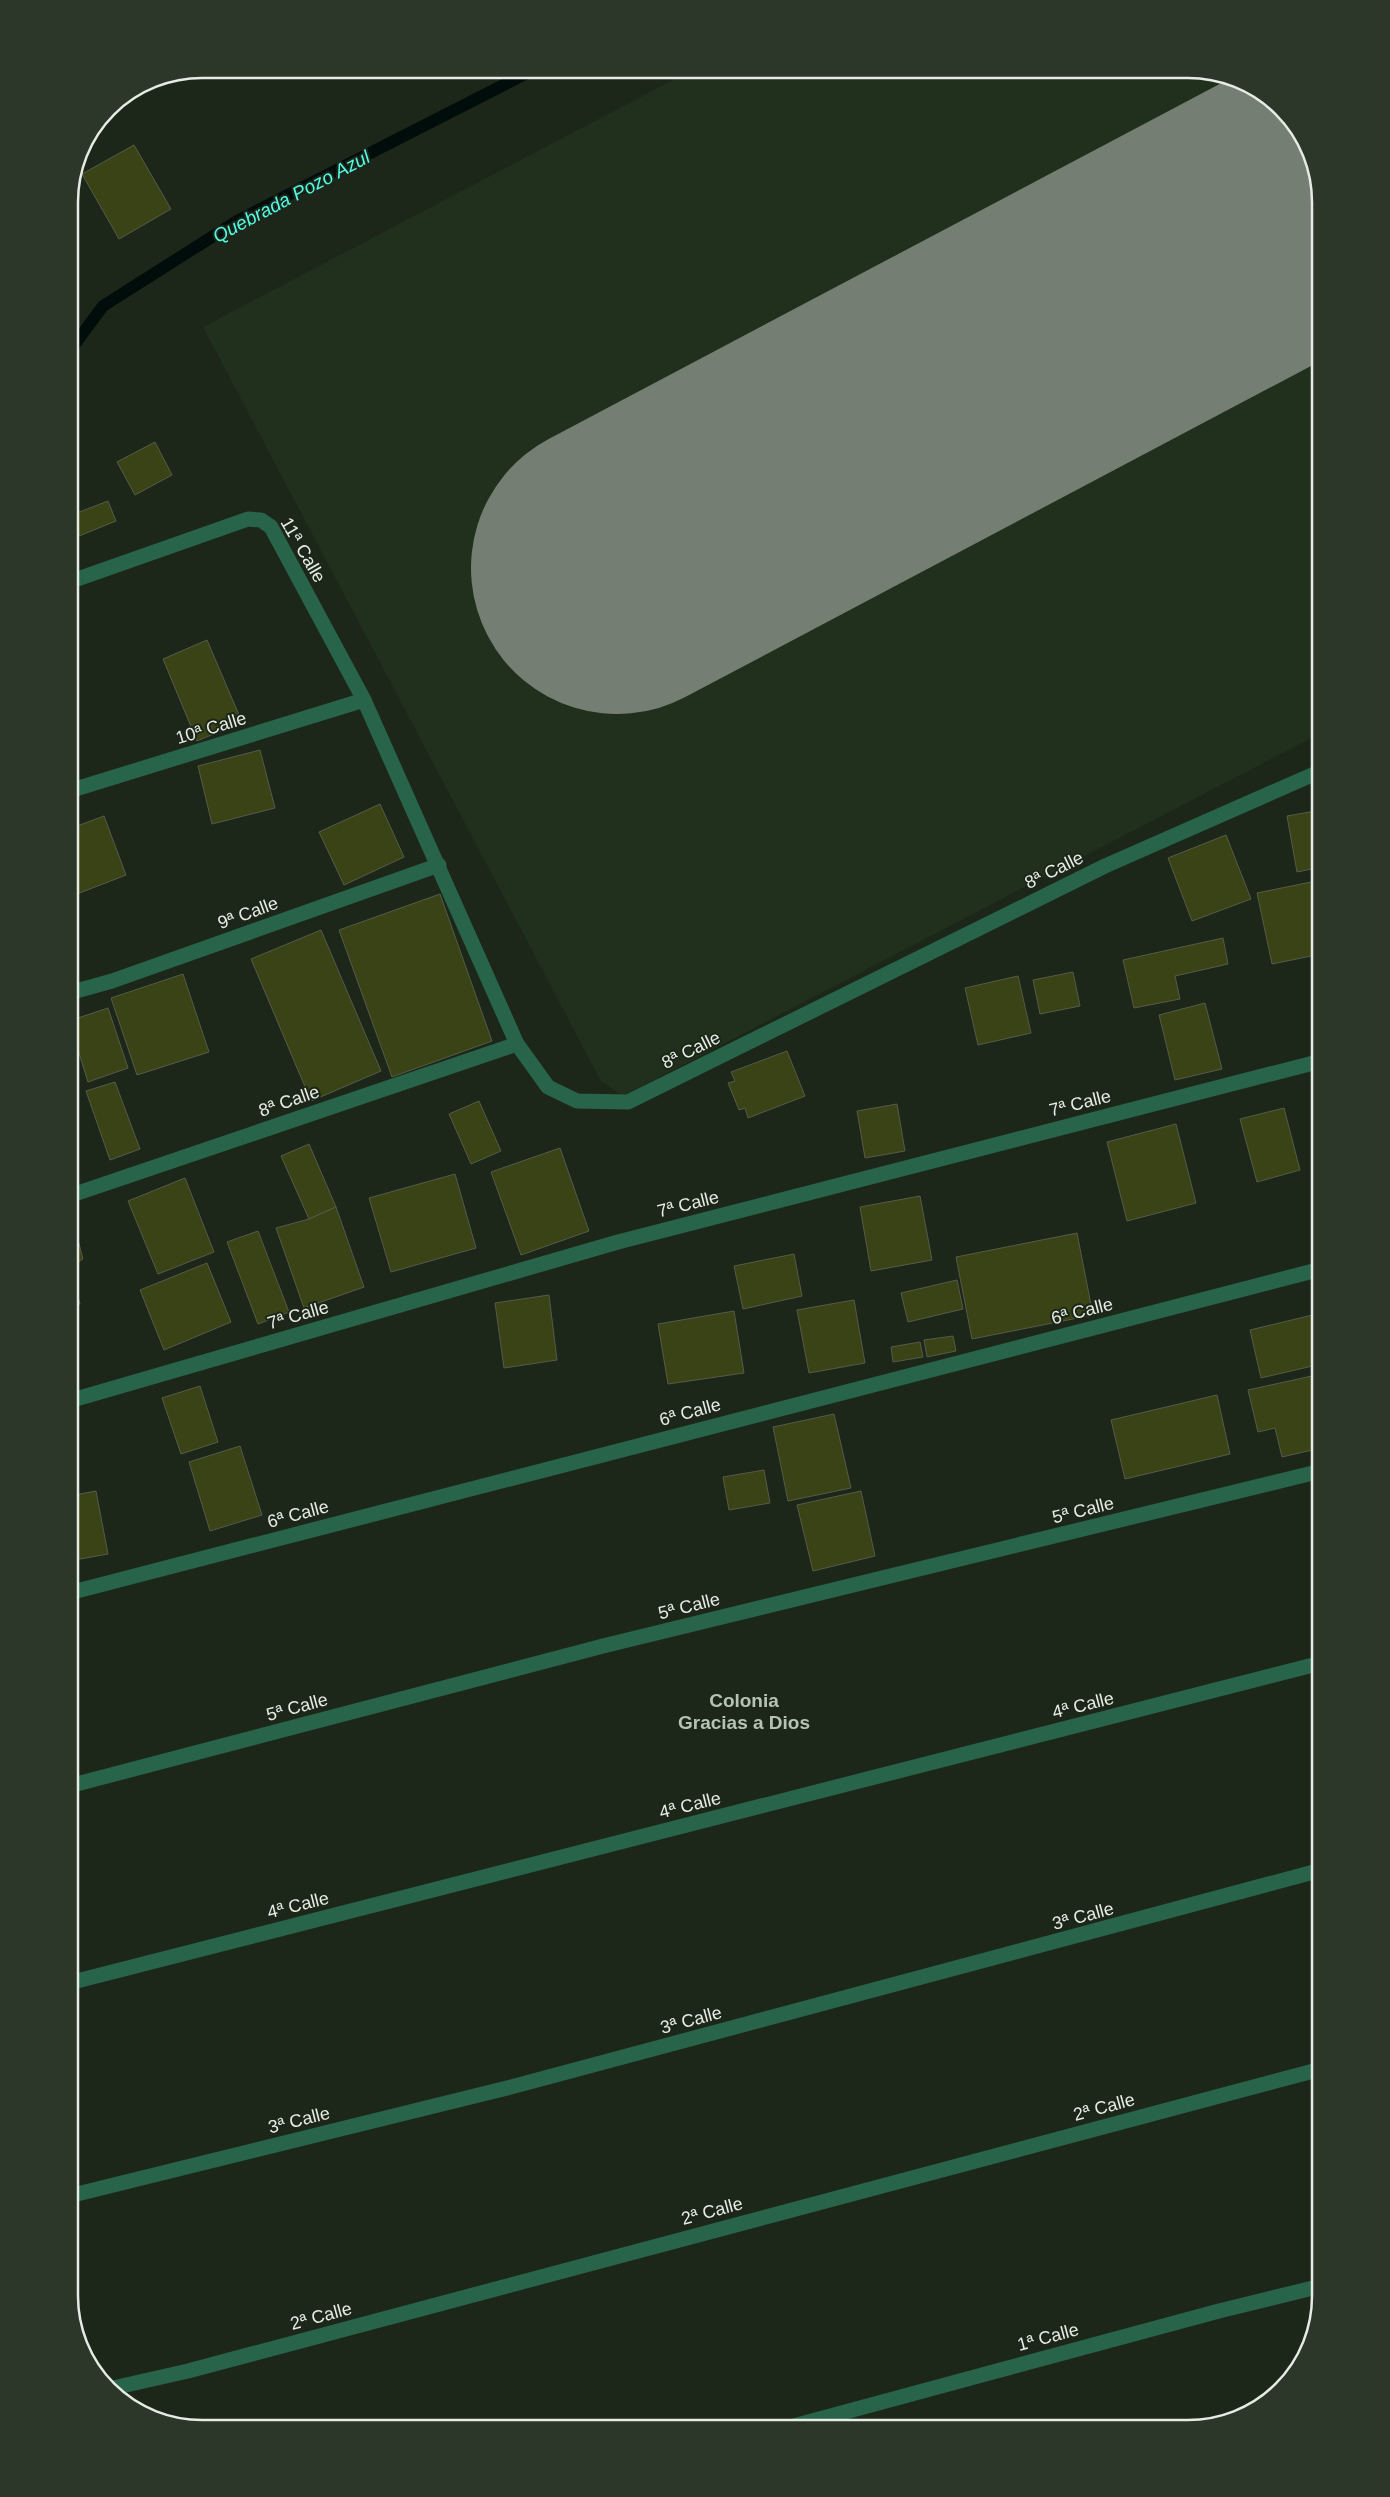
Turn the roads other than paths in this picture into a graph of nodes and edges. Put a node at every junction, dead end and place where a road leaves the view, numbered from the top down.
1 (78, 579) edge
2 (364, 700) junction
3 (1312, 775) edge
4 (78, 788) edge
5 (439, 865) junction
6 (78, 990) edge
7 (517, 1044) junction
8 (1312, 1063) edge
9 (78, 1193) edge
10 (1312, 1271) edge
11 (78, 1398) edge
12 (1312, 1473) edge
13 (78, 1591) edge
14 (1312, 1665) edge
15 (78, 1784) edge
16 (1312, 1872) edge
17 (78, 1981) edge
18 (1312, 2071) edge
19 (78, 2194) edge
20 (1312, 2288) edge
21 (118, 2387) edge
22 (817, 2420) edge

1 - 2 street, 11ª Calle
2 - 4 street, 10ª Calle
2 - 5 street, 11ª Calle
3 - 7 street, 8ª Calle
5 - 6 street, 9ª Calle
5 - 7 street, 11ª Calle
7 - 9 street, 8ª Calle
8 - 11 street, 7ª Calle
10 - 13 street, 6ª Calle
12 - 15 street, 5ª Calle
14 - 17 street, 4ª Calle
16 - 19 street, 3ª Calle
18 - 21 street, 2ª Calle
20 - 22 street, 1ª Calle

